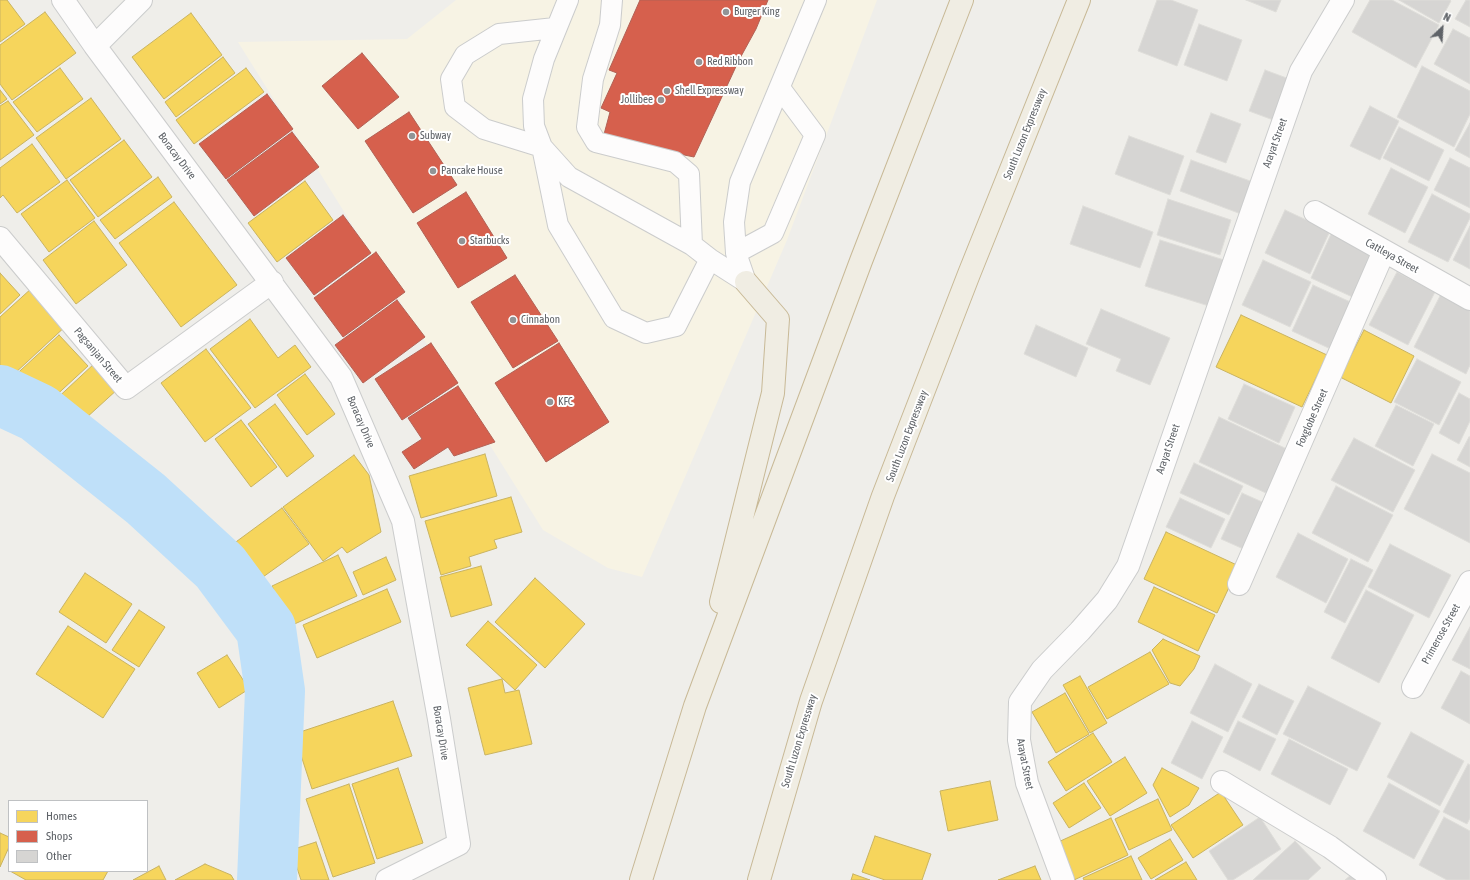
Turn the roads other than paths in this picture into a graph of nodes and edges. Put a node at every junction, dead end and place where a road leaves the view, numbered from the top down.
1 (63, 0) edge
2 (140, 0) edge
3 (568, 0) edge
4 (612, 0) edge
5 (816, 0) edge
6 (962, 0) edge
7 (1079, 0) edge
8 (1343, 0) edge
9 (555, 28) junction
10 (95, 46) junction
11 (780, 88) junction
12 (542, 147) junction
13 (1315, 212) dead end
14 (0, 238) edge
15 (692, 246) junction
16 (1384, 251) junction
17 (736, 253) junction
18 (710, 259) junction
19 (272, 282) junction
20 (746, 282) junction
21 (1470, 299) edge
22 (1470, 582) edge
23 (1239, 584) dead end
24 (1413, 686) dead end
25 (695, 706) junction
26 (1222, 782) dead end
27 (387, 880) edge
28 (641, 880) edge
29 (759, 880) edge
30 (1063, 880) edge
31 (1375, 880) edge

1 - 10 street, Boracay Drive
2 - 10 street
3 - 9 lane
4 - 15 lane
5 - 11 lane
6 - 25 highway
7 - 29 highway, South Luzon Expressway
8 - 30 street, Arayat Street
9 - 12 lane
9 - 12 lane
10 - 19 street, Boracay Drive
11 - 17 lane
11 - 17 lane
12 - 15 lane
12 - 18 lane
13 - 16 street, Cattleya Street
14 - 19 street, Pagsanjan Street
15 - 18 lane
16 - 21 street, Cattleya Street
16 - 23 street, Foxglobe Street
17 - 20 lane
18 - 20 lane
19 - 27 street, Boracay Drive
20 - 25 highway
22 - 24 street, Primerose Street
25 - 28 highway
26 - 31 street

